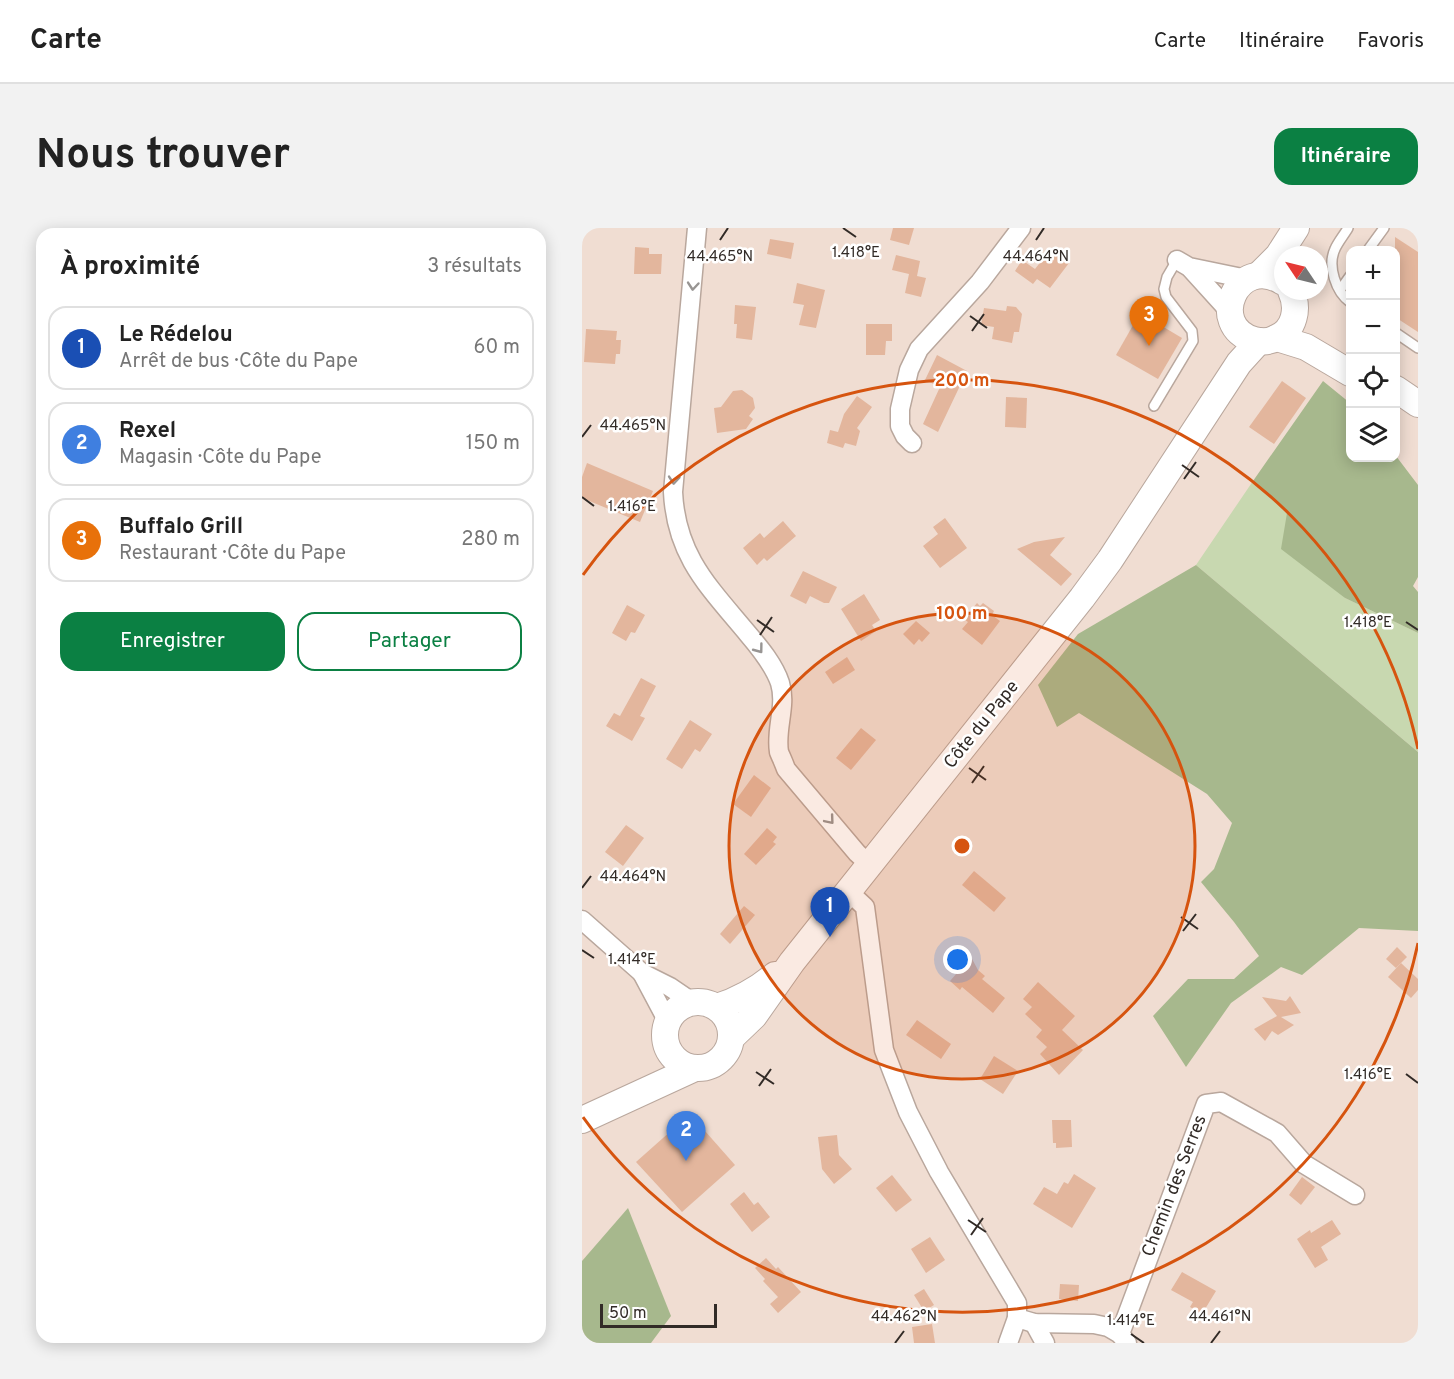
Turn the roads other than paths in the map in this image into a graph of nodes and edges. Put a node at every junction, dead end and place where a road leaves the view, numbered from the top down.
1 (697, 228) edge
2 (1021, 228) edge
3 (1296, 228) edge
4 (1311, 228) edge
5 (1348, 228) edge
6 (1384, 228) edge
7 (1303, 246) edge
8 (1371, 246) edge
9 (1183, 264) junction
10 (1263, 279) edge
11 (1346, 282) edge
12 (1340, 291) junction
13 (1348, 300) edge
14 (1293, 302) edge
15 (1231, 318) junction
16 (1400, 336) edge
17 (1268, 340) junction
18 (1418, 348) edge
19 (1346, 356) edge
20 (1346, 371) edge
21 (1400, 392) edge
22 (1418, 404) edge
23 (1400, 405) edge
24 (1154, 406) dead end
25 (1418, 417) edge
26 (912, 443) dead end
27 (1162, 480) junction
28 (870, 865) junction
29 (849, 891) junction
30 (582, 920) edge
31 (792, 962) junction
32 (642, 973) junction
33 (705, 1005) junction
34 (667, 1028) junction
35 (731, 1038) junction
36 (695, 1068) junction
37 (626, 1099) junction
38 (582, 1120) edge
39 (1355, 1195) dead end
40 (1026, 1320) junction
41 (1124, 1339) edge
42 (1008, 1343) edge
43 (1045, 1343) edge

1 -> 28 street
2 - 26 street
3 - 10 main road
4 - 7 main road
5 - 12 lane
6 - 8 lane
9 - 10 street
9 - 15 street
9 - 24 lane
10 - 15 main road, Côte du Pape
11 - 12 lane
12 - 13 lane
14 - 17 main road, Côte du Pape
14 - 19 main road
15 - 17 main road
15 - 27 main road, Côte du Pape
16 - 18 lane
17 - 20 main road
17 - 27 main road, Côte du Pape
21 - 22 main road
23 - 25 main road
27 - 28 main road, Côte du Pape
28 - 29 main road, Côte du Pape
29 - 31 main road, Côte du Pape
29 - 40 street
30 - 32 street
31 - 33 main road, Côte du Pape
31 - 35 main road, Côte du Pape
32 - 33 street
32 - 34 street
33 - 34 main road
33 - 35 main road
34 - 36 main road
34 - 37 main road
35 - 36 main road
36 - 37 main road
37 - 38 main road
39 - 41 street, Chemin des Serres
40 - 41 street
40 - 42 street
40 - 43 street

